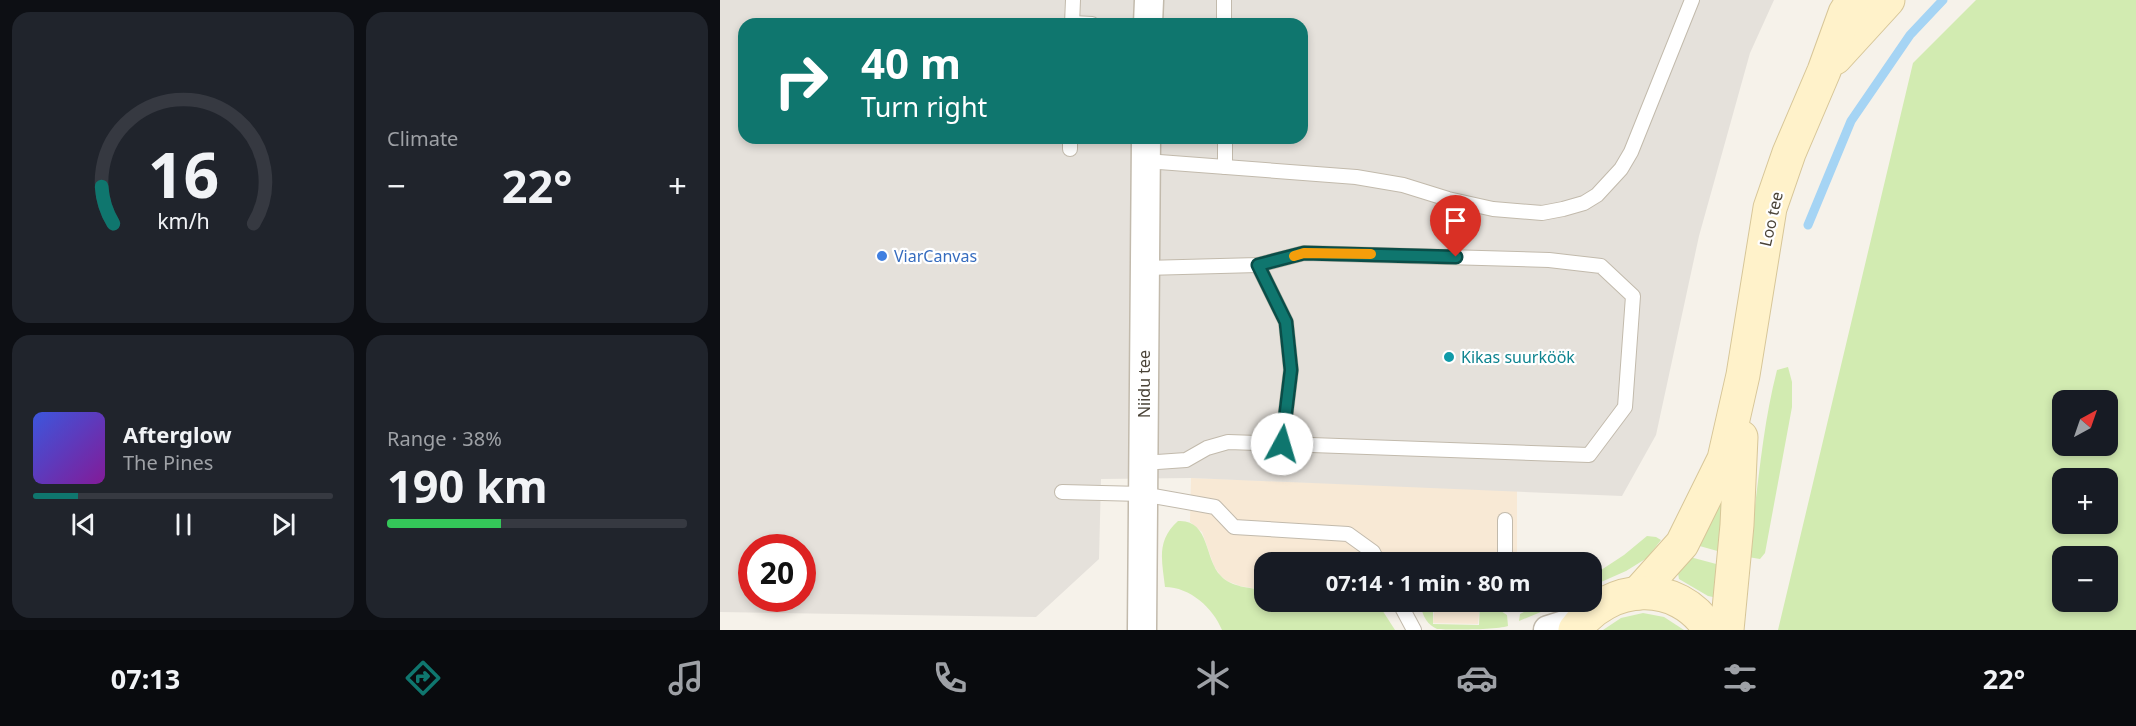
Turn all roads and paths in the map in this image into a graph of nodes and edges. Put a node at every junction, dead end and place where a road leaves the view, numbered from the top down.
1 (1073, 0) edge
2 (1149, 0) edge
3 (1224, 0) edge
4 (1692, 0) edge
5 (1853, 0) edge
6 (1888, 0) edge
7 (1072, 18) edge
8 (1148, 18) edge
9 (1224, 18) edge
10 (1824, 71) junction
11 (1225, 144) edge
12 (1146, 150) edge
13 (1225, 167) junction
14 (1258, 265) junction
15 (1145, 268) junction
16 (1743, 375) junction
17 (1282, 444) junction
18 (1143, 463) junction
19 (1062, 492) dead end
20 (1143, 494) junction
21 (1505, 520) dead end
22 (1373, 552) edge
23 (1505, 552) edge
24 (1638, 593) junction
25 (1404, 612) edge
26 (1579, 624) edge
27 (1142, 630) edge
28 (1414, 630) edge
29 (1548, 630) edge
30 (1710, 630) edge
31 (1727, 630) edge

1 - 7 lane
2 - 8 street
3 - 9 lane
4 - 13 lane
5 - 10 street, Loo tee
6 - 10 street, Loo tee
10 - 16 street, Loo tee
11 - 13 lane
12 - 13 lane
12 - 15 street, Niidu tee
14 - 15 lane
14 - 17 lane
14 - 17 lane
15 - 18 street, Niidu tee
16 - 24 street, Loo tee
16 - 31 street, Loo tee
17 - 18 lane
18 - 20 street, Niidu tee
19 - 20 lane
20 - 22 lane
20 - 27 street, Niidu tee
21 - 23 lane
24 - 26 street
24 - 30 street
25 - 28 lane
26 - 29 street

